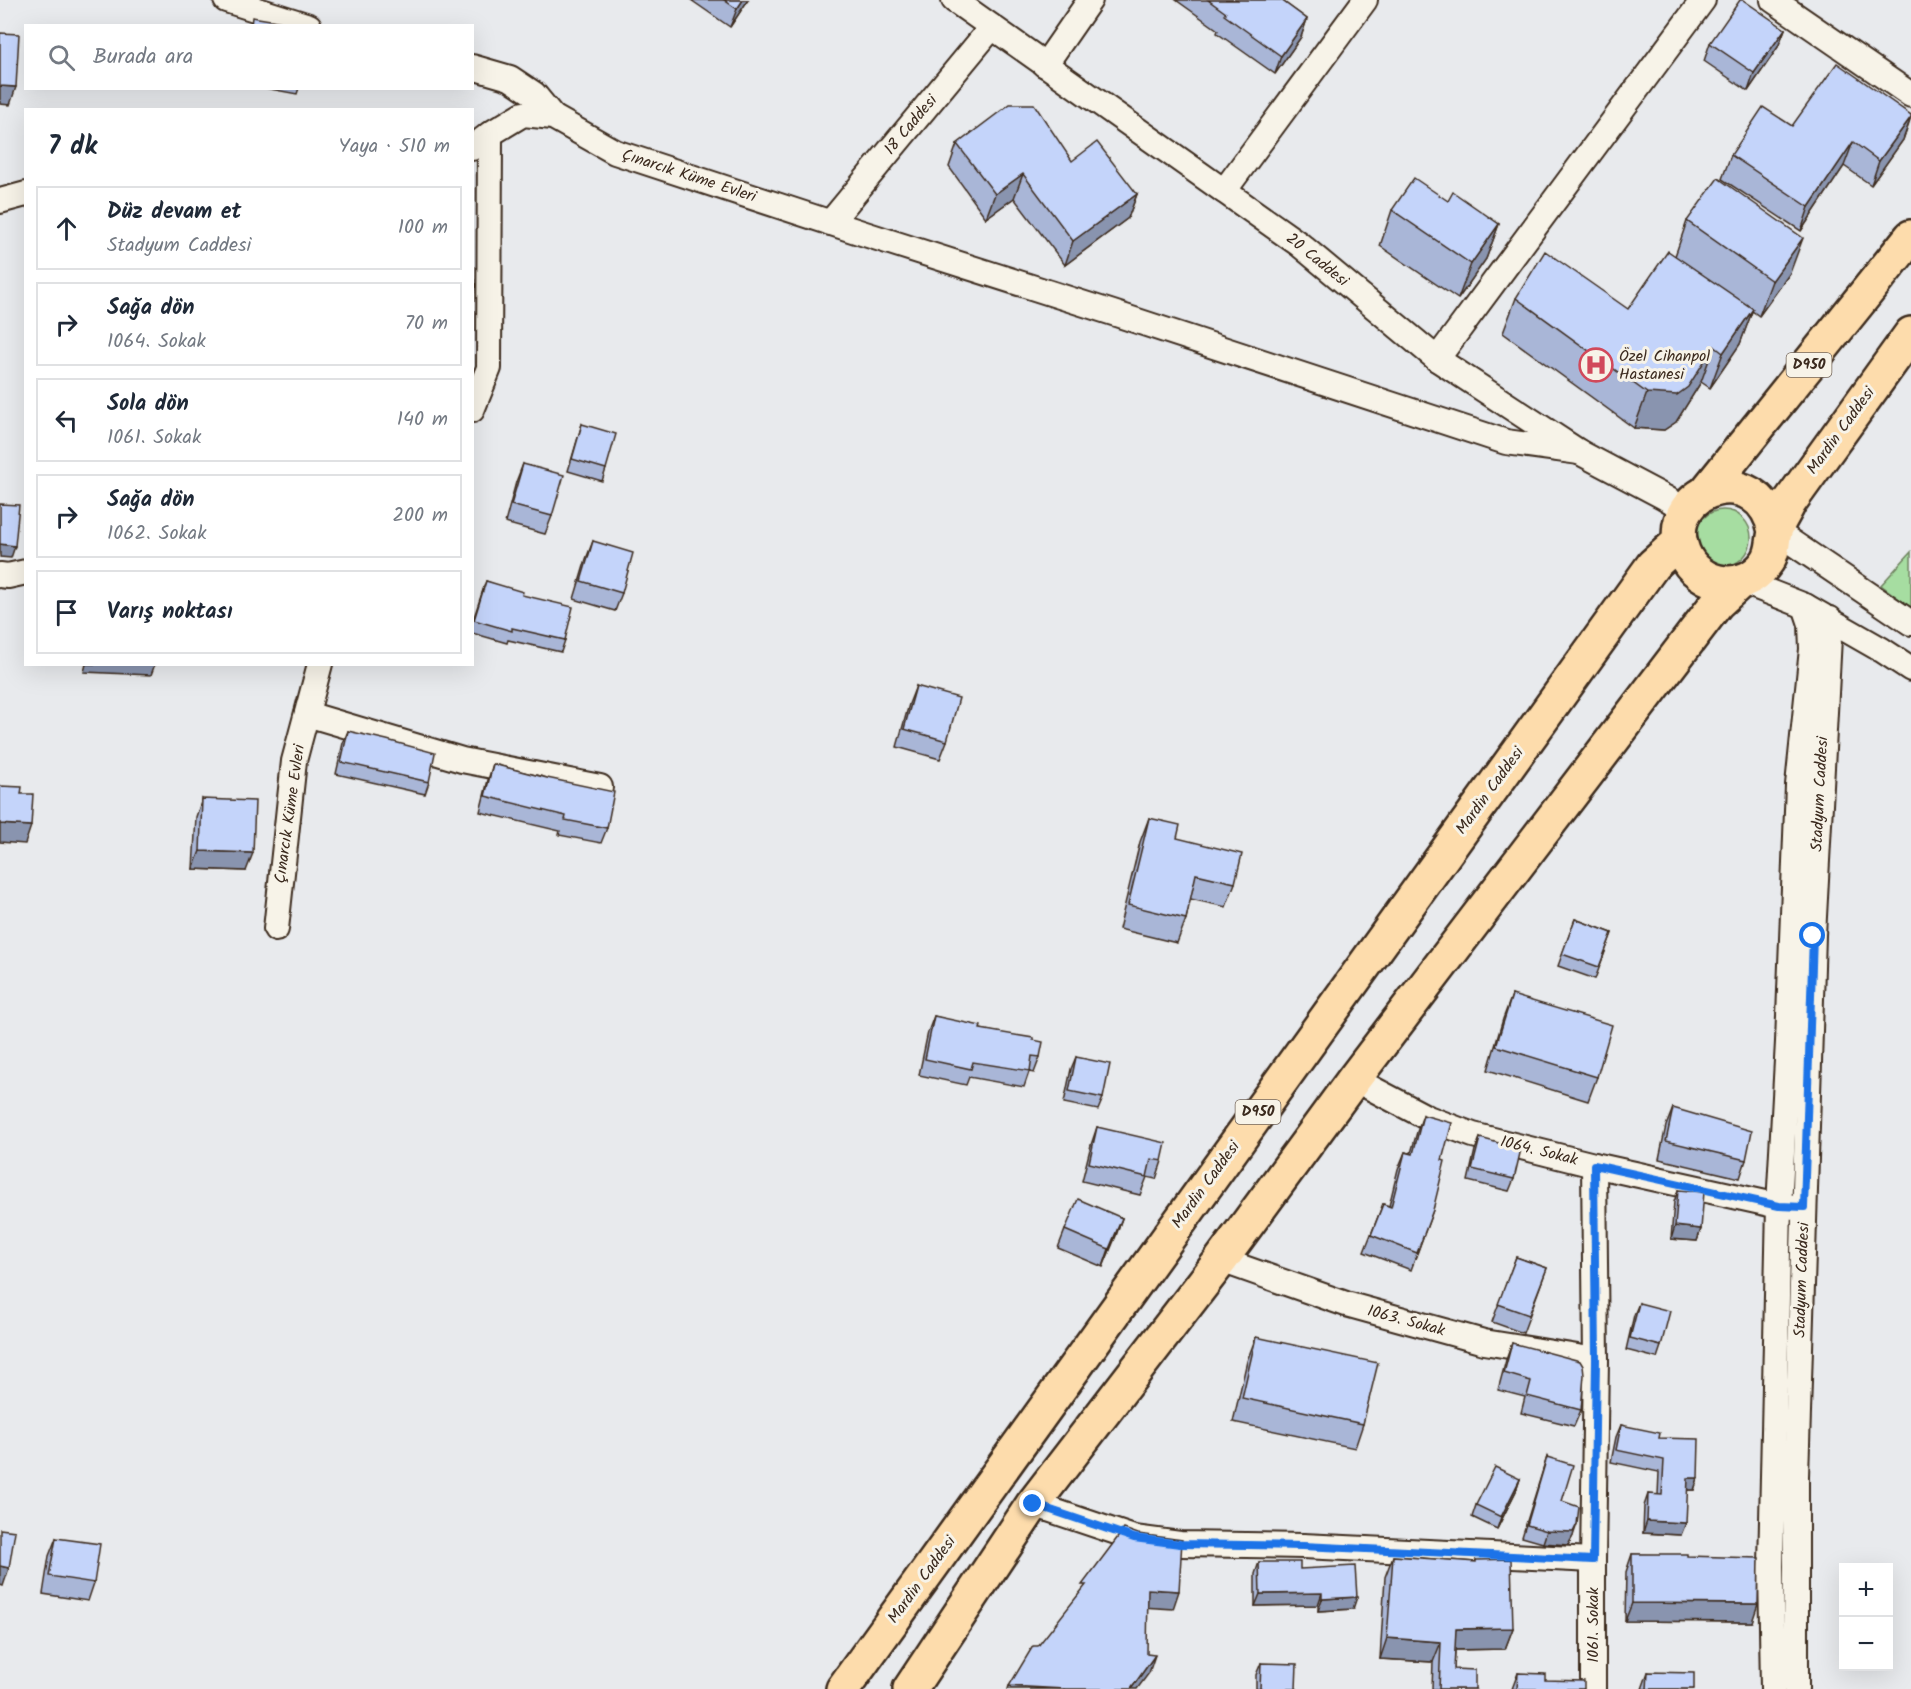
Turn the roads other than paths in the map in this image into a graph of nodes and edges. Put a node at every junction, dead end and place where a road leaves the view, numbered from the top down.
1 (226, 0) edge
2 (954, 0) edge
3 (1090, 0) edge
4 (1365, 0) edge
5 (1703, 0) edge
6 (1773, 0) edge
7 (303, 24) edge
8 (992, 27) junction
9 (1045, 64) junction
10 (474, 68) edge
11 (1911, 95) edge
12 (553, 117) junction
13 (481, 141) edge
14 (1224, 191) junction
15 (24, 195) edge
16 (0, 201) edge
17 (830, 223) junction
18 (1911, 237) edge
19 (1911, 334) edge
20 (1437, 359) junction
21 (474, 405) edge
22 (1579, 452) junction
23 (1691, 515) junction
24 (1775, 531) junction
25 (24, 572) edge
26 (0, 574) edge
27 (1741, 581) junction
28 (1805, 606) junction
29 (1830, 619) junction
30 (1911, 623) edge
31 (319, 666) edge
32 (1911, 669) edge
33 (307, 714) junction
34 (600, 788) edge
35 (276, 929) dead end
36 (1354, 1079) junction
37 (1594, 1165) junction
38 (1779, 1206) junction
39 (1804, 1207) junction
40 (1221, 1260) junction
41 (1596, 1359) junction
42 (1033, 1504) junction
43 (1593, 1560) junction
44 (843, 1689) edge
45 (910, 1689) edge
46 (1593, 1689) edge
47 (1773, 1689) edge
48 (1796, 1689) edge

1 - 7 street
2 - 8 street, 20 Caddesi
3 - 9 street
4 - 14 street
5 - 20 street
6 - 11 street
8 - 9 street, 20 Caddesi
8 - 17 street, 18 Caddesi
9 - 14 street, 20 Caddesi
10 - 12 street, Çınarcık Küme Evleri
12 - 13 street, Çınarcık Küme Evleri
12 - 17 street, Çınarcık Küme Evleri
13 - 21 street, Çınarcık Küme Evleri
14 - 20 street, 20 Caddesi
15 - 16 street
17 - 22 street, Çınarcık Küme Evleri
18 - 23 highway, Mardin Caddesi / D950
19 - 24 highway, Mardin Caddesi
20 - 22 street, 20 Caddesi
22 - 23 street, 20 Caddesi
23 - 24 highway
23 - 27 highway
23 - 44 highway, Mardin Caddesi / D950
24 - 27 highway, Mardin Caddesi
24 - 30 street
25 - 26 street
27 - 28 street
27 - 36 highway, Mardin Caddesi
28 - 29 street
28 - 38 street
29 - 32 street
29 - 39 street, Stadyum Caddesi
31 - 33 street, Çınarcık Küme Evleri
33 - 34 street
33 - 35 street, Çınarcık Küme Evleri
36 - 37 street, 1064. Sokak
36 - 40 highway, Mardin Caddesi
37 - 38 street, 1064. Sokak
37 - 41 street, 1061. Sokak
38 - 39 street, 1064. Sokak
38 - 47 street
39 - 48 street, Stadyum Caddesi
40 - 41 street, 1063. Sokak
40 - 42 highway, Mardin Caddesi
41 - 43 street, 1061. Sokak
42 - 43 street
42 - 45 highway, Mardin Caddesi
43 - 46 street, 1061. Sokak

